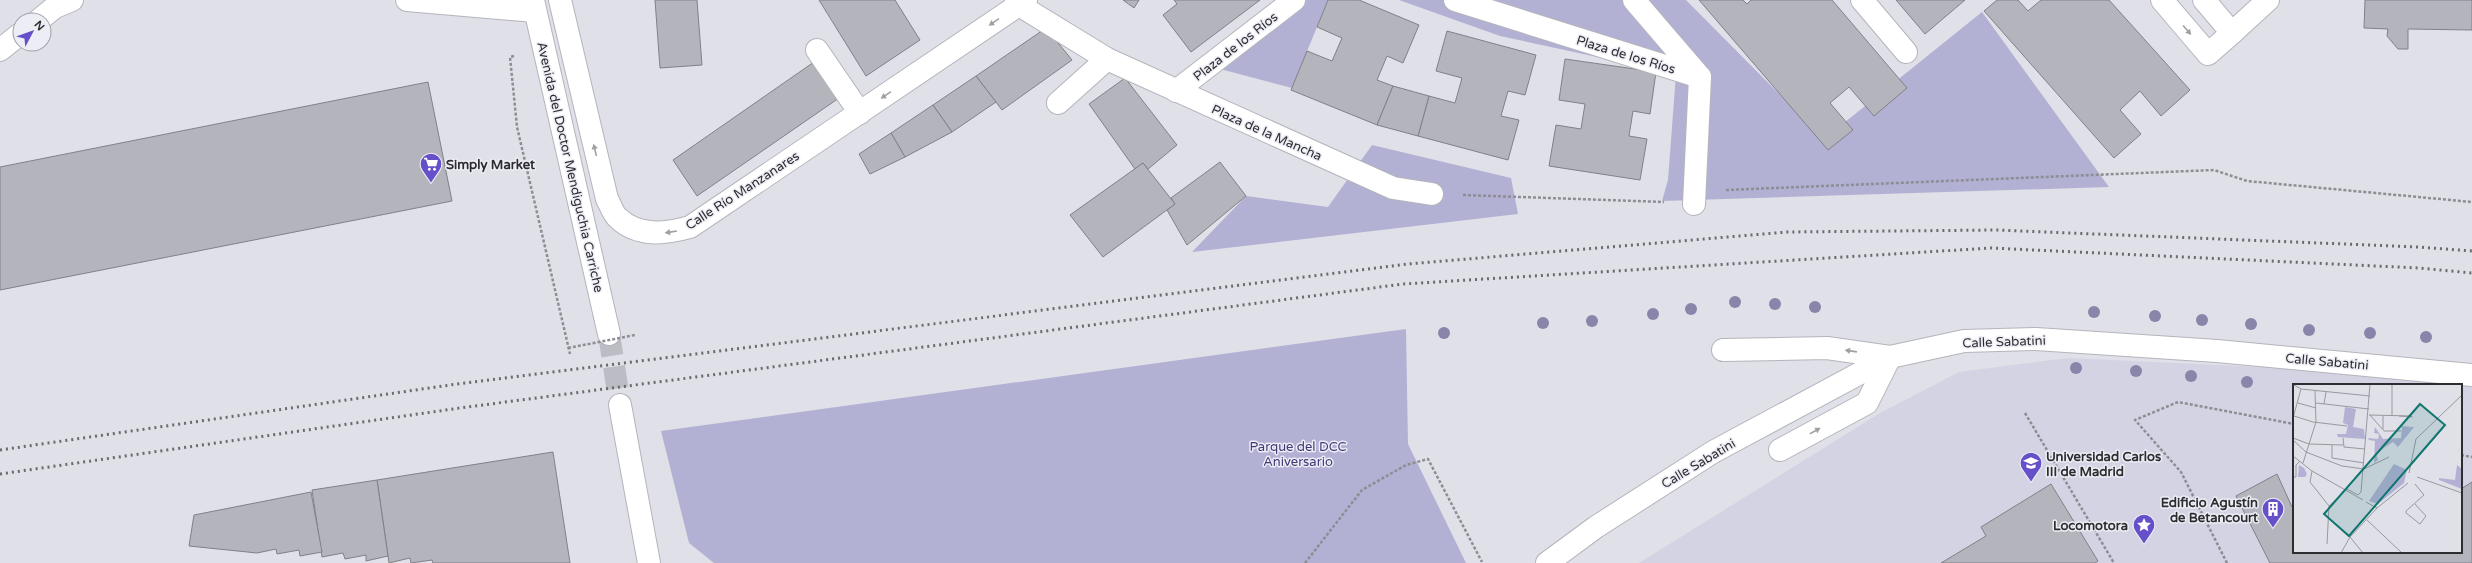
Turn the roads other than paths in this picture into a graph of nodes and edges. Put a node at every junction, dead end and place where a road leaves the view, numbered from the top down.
1 (72, 0) edge
2 (407, 0) edge
3 (560, 0) edge
4 (1294, 0) edge
5 (1455, 0) edge
6 (1862, 0) edge
7 (2162, 0) edge
8 (2204, 0) edge
9 (2268, 0) edge
10 (1638, 1) edge
11 (1020, 2) edge
12 (534, 5) edge
13 (49, 12) edge
14 (2232, 32) junction
15 (12, 40) edge
16 (0, 50) edge
17 (817, 50) dead end
18 (1906, 52) dead end
19 (1107, 59) junction
20 (1700, 77) junction
21 (1176, 92) junction
22 (1058, 103) dead end
23 (860, 113) junction
24 (1432, 194) road end
25 (1694, 204) road end
26 (609, 334) tunnel mouth
27 (1723, 350) dead end
28 (1890, 357) junction
29 (2472, 375) edge
30 (620, 405) tunnel mouth
31 (1780, 450) dead end
32 (649, 563) edge
33 (1547, 563) edge

1 - 13 street
2 - 12 street
23 -> 3 street, Calle Río Manzanares
4 - 21 street, Plaza de los Ríos
5 - 20 street, Plaza de los Ríos
6 - 18 street
7 -> 14 street
8 - 14 street
9 - 14 street
10 - 20 street, Plaza de los Ríos
11 - 19 street, Plaza de la Mancha
11 -> 23 street, Calle Río Manzanares
12 - 26 street, Avenida del Doctor Mendiguchia Carriche
15 - 16 street
17 - 23 street
19 - 21 street, Plaza de la Mancha
19 - 22 street
20 - 25 street
21 - 24 street, Plaza de la Mancha
28 -> 27 street
28 - 29 street, Calle Sabatini
31 -> 28 street
28 - 33 street, Calle Sabatini
30 - 32 street

